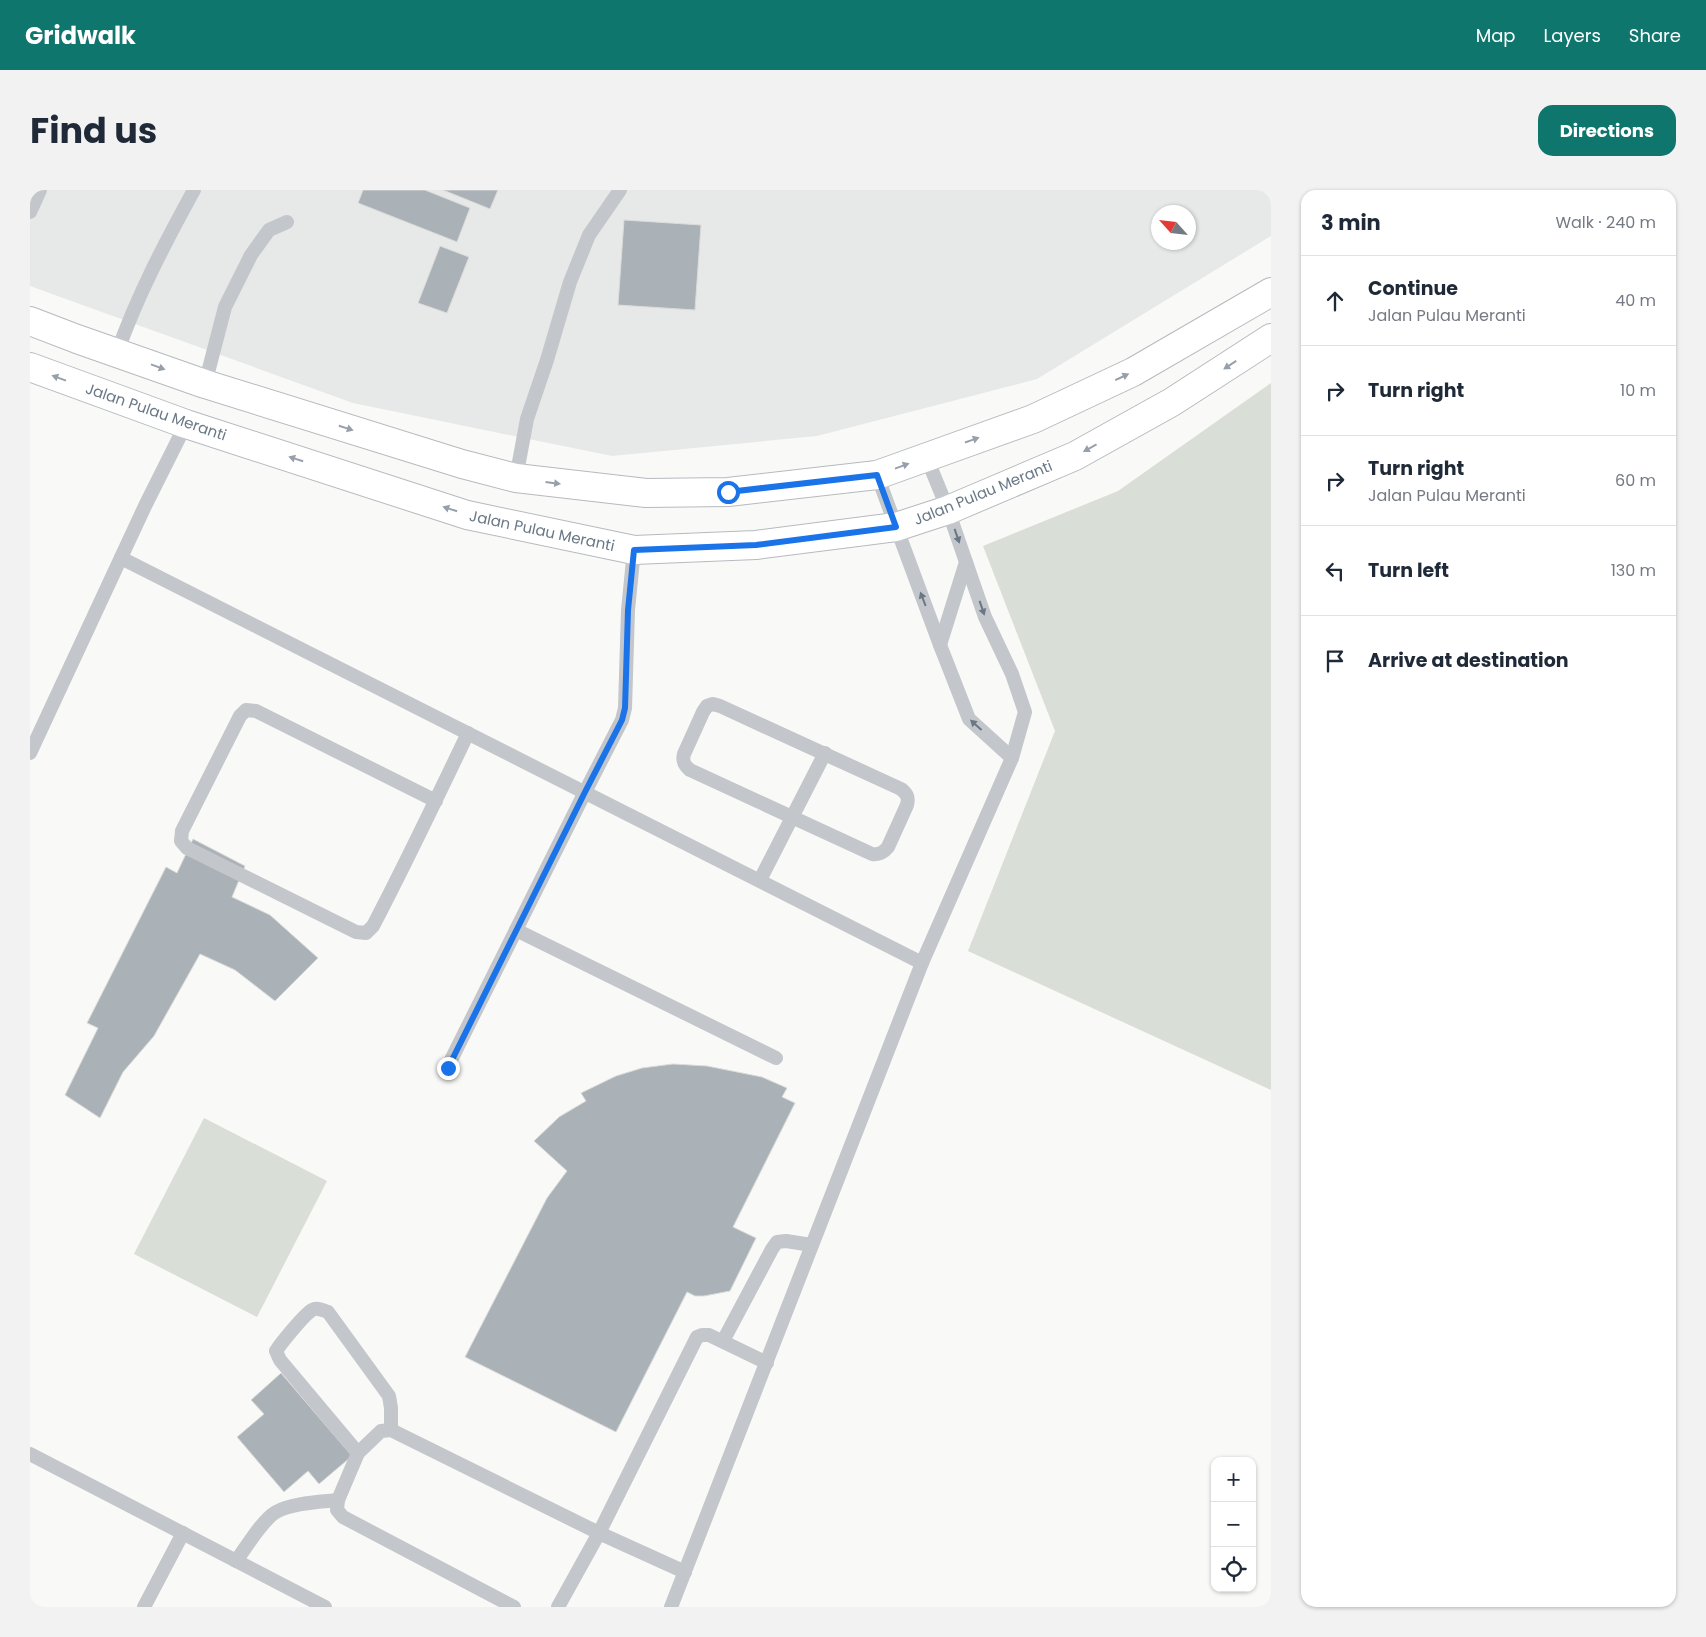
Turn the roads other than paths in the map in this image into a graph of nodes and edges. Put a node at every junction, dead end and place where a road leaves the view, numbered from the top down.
1 (40, 190) edge
2 (194, 190) edge
3 (620, 190) edge
4 (30, 212) edge
5 (287, 222) dead end
6 (1271, 292) edge
7 (30, 321) edge
8 (1271, 338) edge
9 (117, 353) junction
10 (30, 367) edge
11 (205, 384) junction
12 (186, 424) junction
13 (926, 456) junction
14 (877, 475) junction
15 (516, 478) junction
16 (948, 510) junction
17 (896, 527) junction
18 (634, 550) junction
19 (121, 558) junction
20 (966, 562) junction
21 (940, 645) junction
22 (468, 733) junction
23 (30, 753) edge
24 (825, 753) junction
25 (1012, 758) junction
26 (585, 792) junction
27 (436, 801) junction
28 (792, 817) junction
29 (760, 880) junction
30 (516, 930) junction
31 (922, 962) junction
32 (776, 1058) dead end
33 (448, 1068) dead end
34 (812, 1245) junction
35 (723, 1341) junction
36 (767, 1363) junction
37 (391, 1430) junction
38 (358, 1453) junction
39 (30, 1454) edge
40 (338, 1500) junction
41 (183, 1533) junction
42 (599, 1533) junction
43 (236, 1561) junction
44 (685, 1572) junction
45 (144, 1607) edge
46 (325, 1607) edge
47 (514, 1607) edge
48 (558, 1607) edge
49 (671, 1607) edge

1 - 4 lane
2 - 9 lane
3 - 15 lane
5 - 11 lane
13 -> 6 main road
7 - 9 main road
8 -> 16 main road, Jalan Pulau Meranti
9 -> 11 main road
12 -> 10 main road, Jalan Pulau Meranti
11 -> 15 main road
18 -> 12 main road, Jalan Pulau Meranti
12 - 19 lane
14 -> 13 main road
13 - 16 lane
15 -> 14 main road
14 - 17 lane
16 - 17 main road, Jalan Pulau Meranti
16 -> 20 lane
17 - 18 main road, Jalan Pulau Meranti
21 -> 17 lane
18 - 26 lane
19 - 22 lane
19 - 23 lane
20 - 21 lane
20 -> 25 lane
25 -> 21 lane
22 - 26 lane
22 - 27 lane
24 - 28 lane
24 - 28 lane
24 - 28 lane
25 - 31 lane
26 - 29 lane
26 - 30 lane
27 - 27 lane
28 - 29 lane
29 - 31 lane
30 - 32 lane
30 - 33 lane
31 - 34 lane
34 - 35 lane
34 - 36 lane
35 - 36 lane
35 - 42 lane
36 - 44 lane
37 - 38 lane
37 - 38 lane
37 - 42 lane
38 - 40 lane
39 - 41 lane
40 - 43 lane
40 - 47 lane
41 - 43 lane
41 - 45 lane
42 - 44 lane
42 - 48 lane
43 - 46 lane
44 - 49 lane

